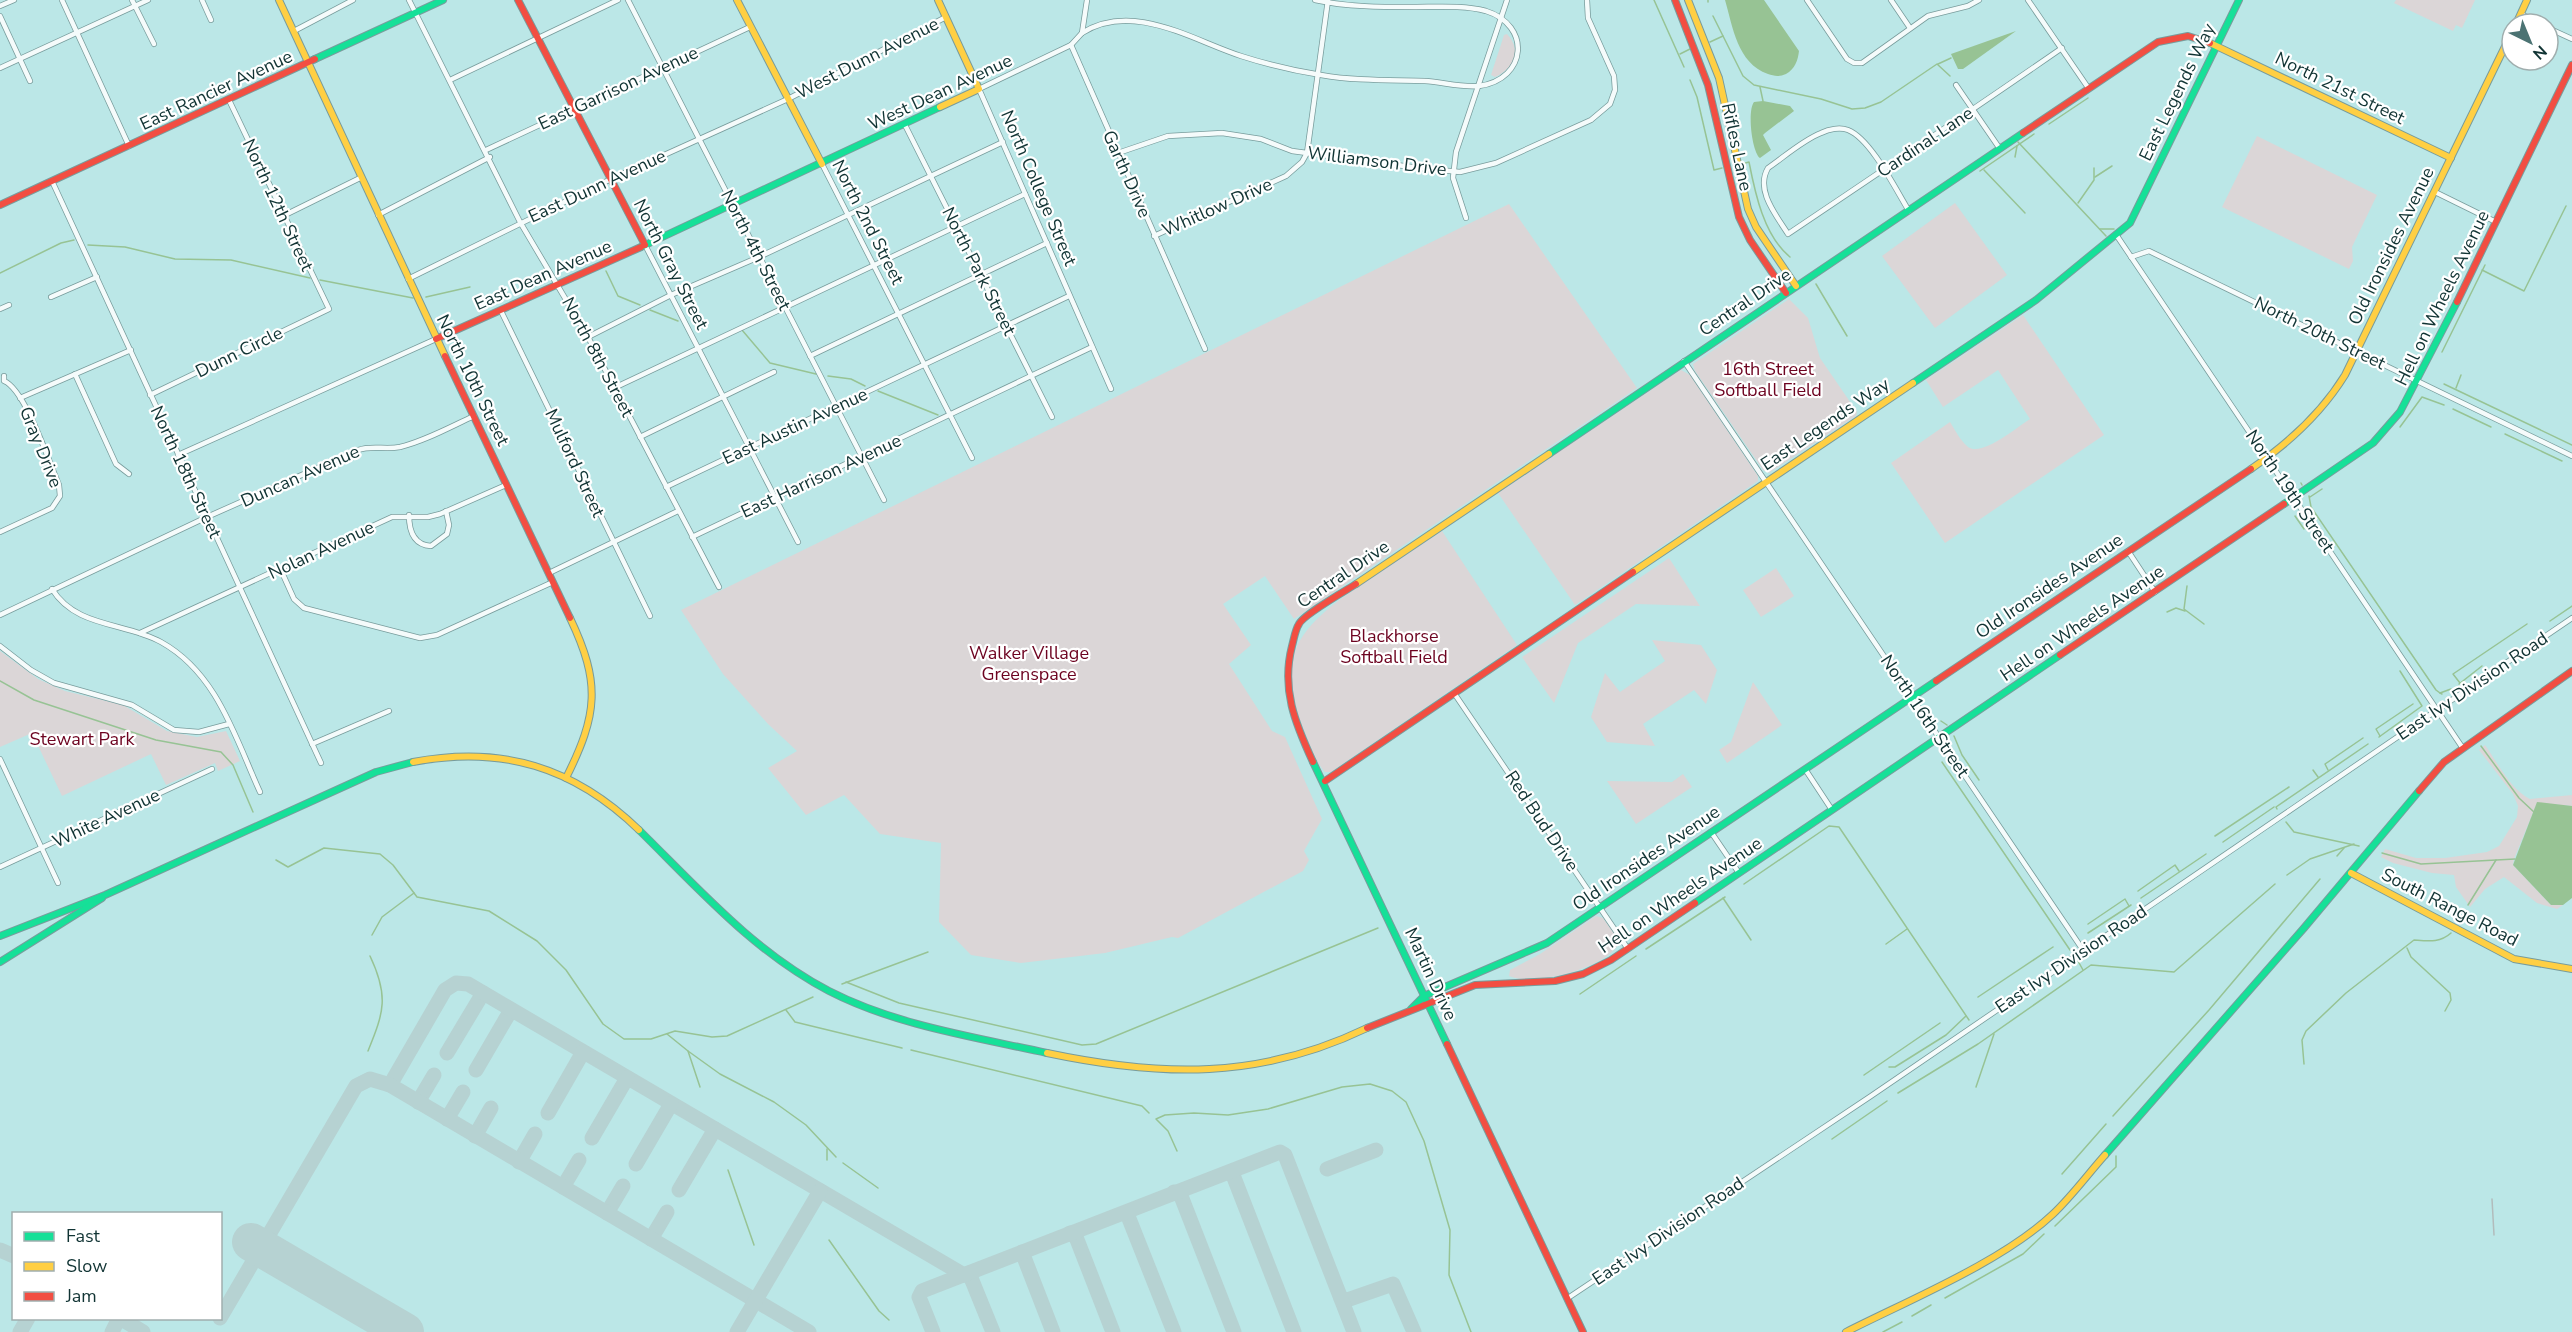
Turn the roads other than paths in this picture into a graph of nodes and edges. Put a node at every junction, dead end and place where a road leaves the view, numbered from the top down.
1 (14, 0) edge
2 (62, 0) edge
3 (132, 0) edge
4 (148, 0) edge
5 (202, 0) edge
6 (279, 0) edge
7 (353, 0) edge
8 (409, 0) edge
9 (444, 0) edge
10 (518, 0) edge
11 (618, 0) edge
12 (628, 0) edge
13 (737, 0) edge
14 (938, 0) edge
15 (1087, 0) edge
16 (1315, 0) edge
17 (1507, 0) edge
18 (1587, 0) edge
19 (1675, 0) edge
20 (1688, 0) edge
21 (1807, 0) edge
22 (1891, 0) edge
23 (2028, 0) edge
24 (2239, 0) edge
25 (1328, 1) edge
26 (1977, 1) edge
27 (0, 6) edge
28 (135, 6) junction
29 (416, 13) junction
30 (0, 16) edge
31 (946, 17) junction
32 (1503, 18) junction
33 (212, 20) dead end
34 (750, 27) junction
35 (1910, 28) junction
36 (294, 31) junction
37 (77, 32) junction
38 (1082, 33) junction
39 (538, 37) junction
40 (154, 44) dead end
41 (1071, 45) junction
42 (2217, 45) junction
43 (2062, 48) junction
44 (2500, 57) edge
45 (20, 59) junction
46 (309, 63) junction
47 (2572, 65) edge
48 (663, 67) junction
49 (0, 68) edge
50 (1319, 75) junction
51 (450, 80) junction
52 (30, 81) dead end
53 (1956, 85) dead end
54 (1478, 86) junction
55 (979, 89) junction
56 (2090, 90) junction
57 (788, 99) junction
58 (229, 100) junction
59 (574, 108) junction
60 (1973, 110) junction
61 (905, 125) junction
62 (700, 140) junction
63 (1003, 142) junction
64 (129, 146) junction
65 (2000, 149) junction
66 (486, 150) junction
67 (1118, 153) junction
68 (1307, 153) junction
69 (490, 157) junction
70 (2451, 158) junction
71 (822, 164) junction
72 (1883, 170) junction
73 (1453, 171) junction
74 (930, 176) junction
75 (360, 178) junction
76 (610, 179) junction
77 (52, 181) junction
78 (2434, 192) junction
79 (1025, 194) junction
80 (0, 205) edge
81 (732, 205) junction
82 (1909, 211) junction
83 (847, 214) junction
84 (378, 215) junction
85 (283, 216) junction
86 (1466, 218) dead end
87 (520, 222) junction
88 (2496, 222) junction
89 (956, 226) junction
90 (1154, 236) junction
91 (2116, 236) junction
92 (1047, 243) junction
93 (645, 245) junction
94 (759, 257) junction
95 (2131, 257) junction
96 (873, 266) junction
97 (981, 274) junction
98 (97, 277) junction
99 (408, 279) junction
100 (559, 284) junction
101 (1796, 286) junction
102 (1786, 293) junction
103 (671, 295) junction
104 (1069, 296) junction
105 (51, 297) dead end
106 (9, 305) dead end
107 (785, 307) junction
108 (0, 309) edge
109 (329, 309) joint
110 (501, 310) junction
111 (897, 314) junction
112 (1007, 325) junction
113 (588, 337) junction
114 (436, 339) junction
115 (1092, 348) junction
116 (698, 349) junction
117 (1205, 349) dead end
118 (131, 350) junction
119 (2357, 350) junction
120 (810, 356) junction
121 (1684, 362) junction
122 (923, 364) junction
123 (774, 372) dead end
124 (75, 374) junction
125 (1032, 376) junction
126 (3, 379) edge
127 (2418, 381) junction
128 (614, 388) junction
129 (1111, 389) dead end
130 (150, 395) junction
131 (723, 397) junction
132 (20, 398) junction
133 (836, 406) junction
134 (950, 415) junction
135 (474, 416) junction
136 (1052, 417) dead end
137 (640, 437) junction
138 (748, 448) junction
139 (178, 455) junction
140 (2267, 456) junction
141 (2572, 456) edge
142 (861, 457) junction
143 (972, 458) dead end
144 (129, 474) dead end
145 (1766, 482) junction
146 (506, 485) junction
147 (666, 487) junction
148 (2295, 497) junction
149 (774, 498) junction
150 (884, 500) dead end
151 (446, 511) junction
152 (678, 511) junction
153 (409, 515) junction
154 (207, 517) junction
155 (0, 532) edge
156 (692, 537) junction
157 (798, 542) dead end
158 (612, 543) junction
159 (2128, 551) junction
160 (280, 568) junction
161 (549, 573) junction
162 (553, 582) junction
163 (240, 587) junction
164 (719, 587) dead end
165 (52, 589) junction
166 (2155, 592) junction
167 (0, 615) edge
168 (650, 616) dead end
169 (2572, 618) edge
170 (1299, 622) joint
171 (140, 633) junction
172 (0, 646) edge
173 (2572, 671) edge
174 (1454, 693) junction
175 (1913, 696) junction
176 (2437, 709) junction
177 (389, 711) dead end
178 (229, 724) junction
179 (1940, 737) junction
180 (312, 744) junction
181 (2462, 747) junction
182 (0, 759) edge
183 (321, 763) dead end
184 (212, 769) dead end
185 (1805, 769) junction
186 (566, 778) junction
187 (1325, 781) junction
188 (260, 792) dead end
189 (1832, 810) junction
190 (1711, 832) junction
191 (42, 848) junction
192 (0, 867) edge
193 (1738, 873) junction
194 (2351, 873) junction
195 (58, 883) dead end
196 (105, 895) junction
197 (1601, 907) junction
198 (0, 936) edge
199 (1628, 949) junction
200 (2083, 950) junction
201 (1, 962) edge
202 (2572, 969) edge
203 (1424, 996) junction
204 (1429, 1006) junction
205 (1410, 1009) junction
206 (1568, 1298) junction
207 (1583, 1332) edge
208 (1846, 1332) edge

1 - 27 street
2 - 37 street
3 - 28 street
4 - 28 street
5 - 33 street
6 - 36 street, North 10th Street
7 - 36 street
8 - 29 street, North 8th Street
9 - 29 street, East Rancier Avenue
10 - 39 street, North Gray Street
11 - 39 street
12 - 48 street, North 4th Street
13 - 34 street, North 2nd Street
14 - 31 street, North College Street
15 - 38 street
16 - 25 street
17 - 32 street
18 - 73 street, Williamson Drive
19 - 102 street, Rifles Lane
20 - 101 street, Rifles Lane
21 - 35 street
22 - 35 street
23 - 43 street
24 - 42 street, East Legends Way
25 - 32 street
25 - 50 street
26 - 35 street
28 - 37 street
28 - 40 street
29 - 46 street, East Rancier Avenue
29 - 51 street, North 8th Street
30 - 45 street
31 - 55 street, North College Street
31 - 57 street, West Dunn Avenue
32 - 54 street
32 - 54 street
34 - 48 street, East Garrison Avenue
34 - 57 street, North 2nd Street
36 - 46 street, North 10th Street
37 - 45 street
37 - 64 street
38 - 41 street
38 - 50 street
39 - 51 street
39 - 59 street, North Gray Street
41 - 55 street, West Dean Avenue
41 - 67 street, Garth Drive
42 - 56 street, Central Drive
42 - 70 street, North 21st Street
42 - 91 street, East Legends Way
43 - 56 street
43 - 60 street, Cardinal Lane
44 - 70 street, Old Ironsides Avenue
45 - 49 street
45 - 52 street
46 - 58 street, East Rancier Avenue
46 - 75 street, North 10th Street
47 - 88 street, Hell on Wheels Avenue
48 - 59 street, East Garrison Avenue
48 - 62 street, North 4th Street
50 - 54 street
50 - 68 street
51 - 66 street, North 8th Street
53 - 60 street
54 - 73 street
55 - 61 street, West Dean Avenue
55 - 63 street, North College Street
56 - 65 street, Central Drive
57 - 62 street, East Dunn Avenue
57 - 71 street, North 2nd Street
58 - 64 street, East Rancier Avenue
58 - 85 street, North 12th Street
59 - 66 street, East Garrison Avenue
59 - 76 street, North Gray Street
60 - 65 street
60 - 72 street, Cardinal Lane
61 - 71 street, West Dean Avenue
61 - 74 street, North Park Street
62 - 76 street, East Dunn Avenue
62 - 81 street, North 4th Street
63 - 74 street
63 - 79 street, North College Street
64 - 77 street, East Rancier Avenue
65 - 82 street, Central Drive
66 - 69 street, North 8th Street
67 - 68 street, Williamson Drive
67 - 90 street, Garth Drive
68 - 73 street, Williamson Drive
68 - 90 street, Whitlow Drive
69 - 84 street
69 - 87 street, North 8th Street
70 - 78 street, Old Ironsides Avenue
71 - 81 street, East Dean Avenue
71 - 83 street, North 2nd Street
72 - 72 street, Cardinal Lane
72 - 82 street
73 - 86 street
74 - 83 street
74 - 89 street, North Park Street
75 - 84 street, North 10th Street
75 - 85 street
76 - 87 street, East Dunn Avenue
76 - 93 street, North Gray Street
77 - 80 street, East Rancier Avenue
77 - 98 street, North 18th Street
78 - 88 street
78 - 119 street, Old Ironsides Avenue
79 - 89 street
79 - 92 street, North College Street
81 - 93 street, East Dean Avenue
81 - 94 street, North 4th Street
82 - 101 street, Central Drive
83 - 94 street
83 - 96 street, North 2nd Street
84 - 99 street, North 10th Street
85 - 109 street, North 12th Street
87 - 99 street, East Dunn Avenue
87 - 100 street, North 8th Street
88 - 127 street, Hell on Wheels Avenue
89 - 96 street
89 - 97 street, North Park Street
90 - 117 street, Garth Drive
91 - 95 street, North 19th Street
91 - 145 street, East Legends Way
92 - 97 street
92 - 104 street, North College Street
93 - 100 street, East Dean Avenue
93 - 103 street, North Gray Street
94 - 103 street
94 - 107 street, North 4th Street
95 - 119 street, North 20th Street
95 - 140 street, North 19th Street
96 - 107 street
96 - 111 street, North 2nd Street
97 - 111 street
97 - 112 street, North Park Street
98 - 105 street
98 - 118 street, North 18th Street
99 - 114 street, North 10th Street
100 - 110 street, East Dean Avenue
100 - 113 street, North 8th Street
101 - 102 street, Central Drive
102 - 121 street, Central Drive
103 - 113 street
103 - 116 street, North Gray Street
104 - 112 street, East Austin Avenue
104 - 115 street, North College Street
106 - 108 street
107 - 116 street
107 - 120 street, North 4th Street
109 - 130 street, Dunn Circle
110 - 114 street, East Dean Avenue
110 - 158 street, Mulford Street
111 - 120 street
111 - 122 street, North 2nd Street
112 - 122 street, East Austin Avenue
112 - 125 street, North Park Street
113 - 128 street, North 8th Street
114 - 135 street, North 10th Street
114 - 139 street, East Dean Avenue
115 - 125 street, East Harrison Avenue
115 - 129 street, North College Street
116 - 128 street
116 - 131 street, North Gray Street
118 - 124 street
118 - 130 street, North 18th Street
119 - 127 street, North 20th Street
119 - 140 street, Old Ironsides Avenue
120 - 133 street, North 4th Street
121 - 145 street, North 16th Street
121 - 170 street, Central Drive
122 - 133 street, East Austin Avenue
122 - 134 street, North 2nd Street
123 - 131 street
124 - 132 street
124 - 144 street
125 - 134 street, East Harrison Avenue
125 - 136 street, North Park Street
126 - 132 street
127 - 141 street, North 20th Street
127 - 148 street, Hell on Wheels Avenue
128 - 137 street, North 8th Street
130 - 139 street, North 18th Street
131 - 137 street
131 - 138 street, North Gray Street
132 - 155 street, Gray Drive
133 - 138 street, East Austin Avenue
133 - 142 street, North 4th Street
134 - 142 street, East Harrison Avenue
134 - 143 street, North 2nd Street
135 - 146 street, North 10th Street
135 - 154 street, Duncan Avenue
137 - 147 street, North 8th Street
138 - 147 street, East Austin Avenue
138 - 149 street, North Gray Street
139 - 154 street, North 18th Street
140 - 148 street, North 19th Street
140 - 159 street, Old Ironsides Avenue
142 - 149 street, East Harrison Avenue
142 - 150 street, North 4th Street
145 - 174 street, East Legends Way
145 - 175 street, North 16th Street
146 - 151 street, Nolan Avenue
146 - 161 street, North 10th Street
147 - 152 street, North 8th Street
148 - 166 street, Hell on Wheels Avenue
148 - 176 street, North 19th Street
149 - 156 street, East Harrison Avenue
149 - 157 street, North Gray Street
151 - 153 street, Nolan Avenue
151 - 153 street
152 - 156 street, North 8th Street
152 - 158 street
153 - 160 street, Nolan Avenue
154 - 163 street, North 18th Street
154 - 165 street, Duncan Avenue
156 - 164 street, North 8th Street
158 - 161 street
158 - 168 street, Mulford Street
159 - 166 street
159 - 175 street, Old Ironsides Avenue
160 - 162 street
160 - 163 street, Nolan Avenue
161 - 162 street, North 10th Street
162 - 186 street, North 10th Street
163 - 171 street, Nolan Avenue
163 - 180 street, North 18th Street
165 - 167 street, Duncan Avenue
165 - 171 street
166 - 179 street, Hell on Wheels Avenue
169 - 176 street, East Ivy Division Road
170 - 187 street, Martin Drive
171 - 178 street
172 - 178 street
173 - 181 street
174 - 187 street, East Legends Way
174 - 197 street, Red Bud Drive
175 - 179 street, North 16th Street
175 - 185 street, Old Ironsides Avenue
176 - 181 street, North 19th Street
176 - 200 street, East Ivy Division Road
177 - 180 street
178 - 188 street
179 - 189 street, Hell on Wheels Avenue
179 - 200 street, North 16th Street
180 - 183 street, North 18th Street
181 - 194 street
182 - 191 street
184 - 191 street, White Avenue
185 - 189 street
185 - 190 street, Old Ironsides Avenue
186 - 196 street
186 - 205 street
187 - 203 street, Martin Drive
189 - 193 street, Hell on Wheels Avenue
190 - 193 street
190 - 197 street, Old Ironsides Avenue
191 - 192 street, White Avenue
191 - 195 street
193 - 199 street, Hell on Wheels Avenue
194 - 202 street, South Range Road
194 - 208 street
196 - 198 street
196 - 201 street
197 - 199 street, Red Bud Drive
197 - 203 street, Old Ironsides Avenue
199 - 204 street, Hell on Wheels Avenue
200 - 206 street, East Ivy Division Road
203 - 204 street, Martin Drive
203 - 205 street, Old Ironsides Avenue
204 - 205 street, Hell on Wheels Avenue
204 - 206 street, Martin Drive
206 - 207 street, Martin Drive

